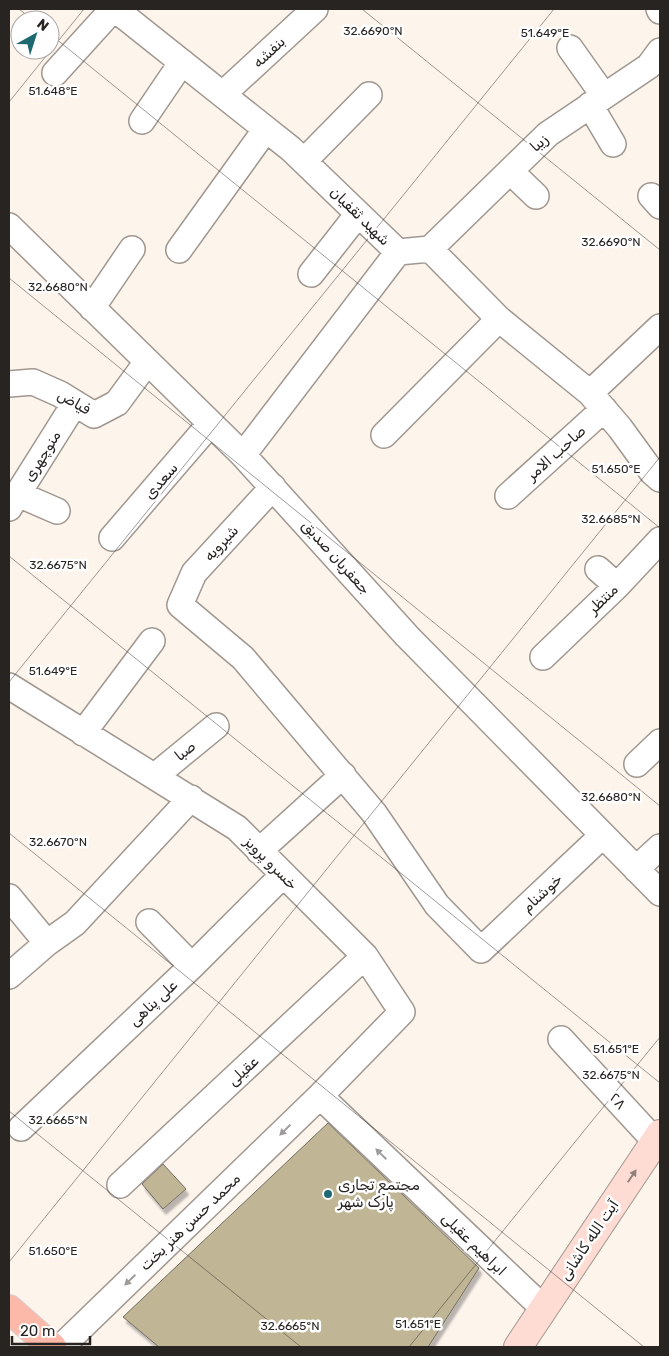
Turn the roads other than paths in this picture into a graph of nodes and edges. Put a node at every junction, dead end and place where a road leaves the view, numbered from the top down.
1 (114, 9) edge
2 (315, 9) edge
3 (570, 48) dead end
4 (660, 52) edge
5 (182, 62) junction
6 (56, 73) dead end
7 (223, 94) junction
8 (370, 95) dead end
9 (597, 101) junction
10 (142, 122) dead end
11 (266, 129) junction
12 (613, 144) dead end
13 (304, 162) junction
14 (510, 171) junction
15 (536, 196) dead end
16 (358, 214) junction
17 (9, 226) edge
18 (132, 249) dead end
19 (430, 249) junction
20 (179, 250) dead end
21 (398, 252) junction
22 (311, 274) dead end
23 (92, 308) junction
24 (499, 319) junction
25 (660, 327) edge
26 (147, 362) junction
27 (9, 384) edge
28 (597, 401) junction
29 (74, 403) junction
30 (210, 424) junction
31 (384, 435) dead end
32 (243, 454) junction
33 (658, 472) edge
34 (272, 487) junction
35 (508, 496) dead end
36 (13, 501) edge
37 (57, 511) dead end
38 (112, 538) dead end
39 (660, 540) edge
40 (598, 569) dead end
41 (617, 586) junction
42 (152, 641) dead end
43 (543, 657) dead end
44 (9, 686) edge
45 (216, 726) dead end
46 (83, 733) junction
47 (660, 742) edge
48 (637, 764) dead end
49 (342, 775) junction
50 (155, 776) junction
51 (191, 798) junction
52 (603, 835) junction
53 (660, 847) edge
54 (259, 851) junction
55 (636, 869) junction
56 (282, 875) junction
57 (660, 893) edge
58 (9, 897) edge
59 (149, 922) dead end
60 (47, 943) junction
61 (365, 956) junction
62 (192, 966) junction
63 (9, 976) edge
64 (561, 1039) dead end
65 (320, 1096) junction
66 (21, 1128) dead end
67 (658, 1137) edge
68 (120, 1185) dead end
69 (543, 1308) junction
70 (9, 1309) edge
71 (52, 1347) edge
72 (60, 1347) edge
73 (518, 1347) edge

1 - 5 street, شهید ثقفیان
1 - 6 street
2 - 7 street, بنفشه
3 - 9 street
4 - 9 street, زیبا
5 - 7 street, شهید ثقفیان
5 - 10 street
7 - 11 street, شهید ثقفیان
8 - 13 street
9 - 12 street
9 - 14 street, زیبا
11 - 13 street, شهید ثقفیان
11 - 20 street
13 - 16 street, شهید ثقفیان
14 - 15 street
14 - 19 street, زیبا
16 - 21 street, شهید ثقفیان
16 - 22 street
17 - 23 street, جعفریان صدیق
18 - 23 street
19 - 21 street, شهید ثقفیان
19 - 24 street
21 - 32 street
23 - 26 street, جعفریان صدیق
24 - 28 street
24 - 31 street
25 - 28 street, صاحب الامر
26 - 29 street, فیاض
26 - 30 street, جعفریان صدیق
27 - 29 street, فیاض
28 - 33 street
28 - 35 street, صاحب الامر
29 - 36 street, منوچهری
30 - 32 street, جعفریان صدیق
30 - 38 street, سعدی
32 - 34 street, جعفریان صدیق
34 - 49 street, شیرویه
34 - 52 street, جعفریان صدیق
36 - 37 street
39 - 41 street, منتظر
40 - 41 street
41 - 43 street, منتظر
42 - 46 street
44 - 46 street, خسرو پرویز
45 - 50 street, صبا
46 - 50 street, خسرو پرویز
47 - 48 street
49 - 52 street, خوشنام
49 - 54 street
50 - 51 street, خسرو پرویز
51 - 54 street, خسرو پرویز
51 - 60 street
52 - 55 street, جعفریان صدیق
53 - 55 street
54 - 56 street, خسرو پرویز
55 - 57 street, جعفریان صدیق
56 - 61 street, خسرو پرویز
56 - 62 street, علی پناهی
58 - 60 street
59 - 62 street
60 - 63 street
61 - 65 street, خسرو پرویز
61 - 68 street, عقیلی
62 - 66 street, علی پناهی
64 - 67 street, ۲۸
69 -> 65 street, ابراهیم عقیلی
65 -> 72 street, محمد حسن هنر بخت
69 -> 67 main road, آیت الله کاشانی
69 - 73 main road, آیت الله کاشانی
70 - 71 main road

